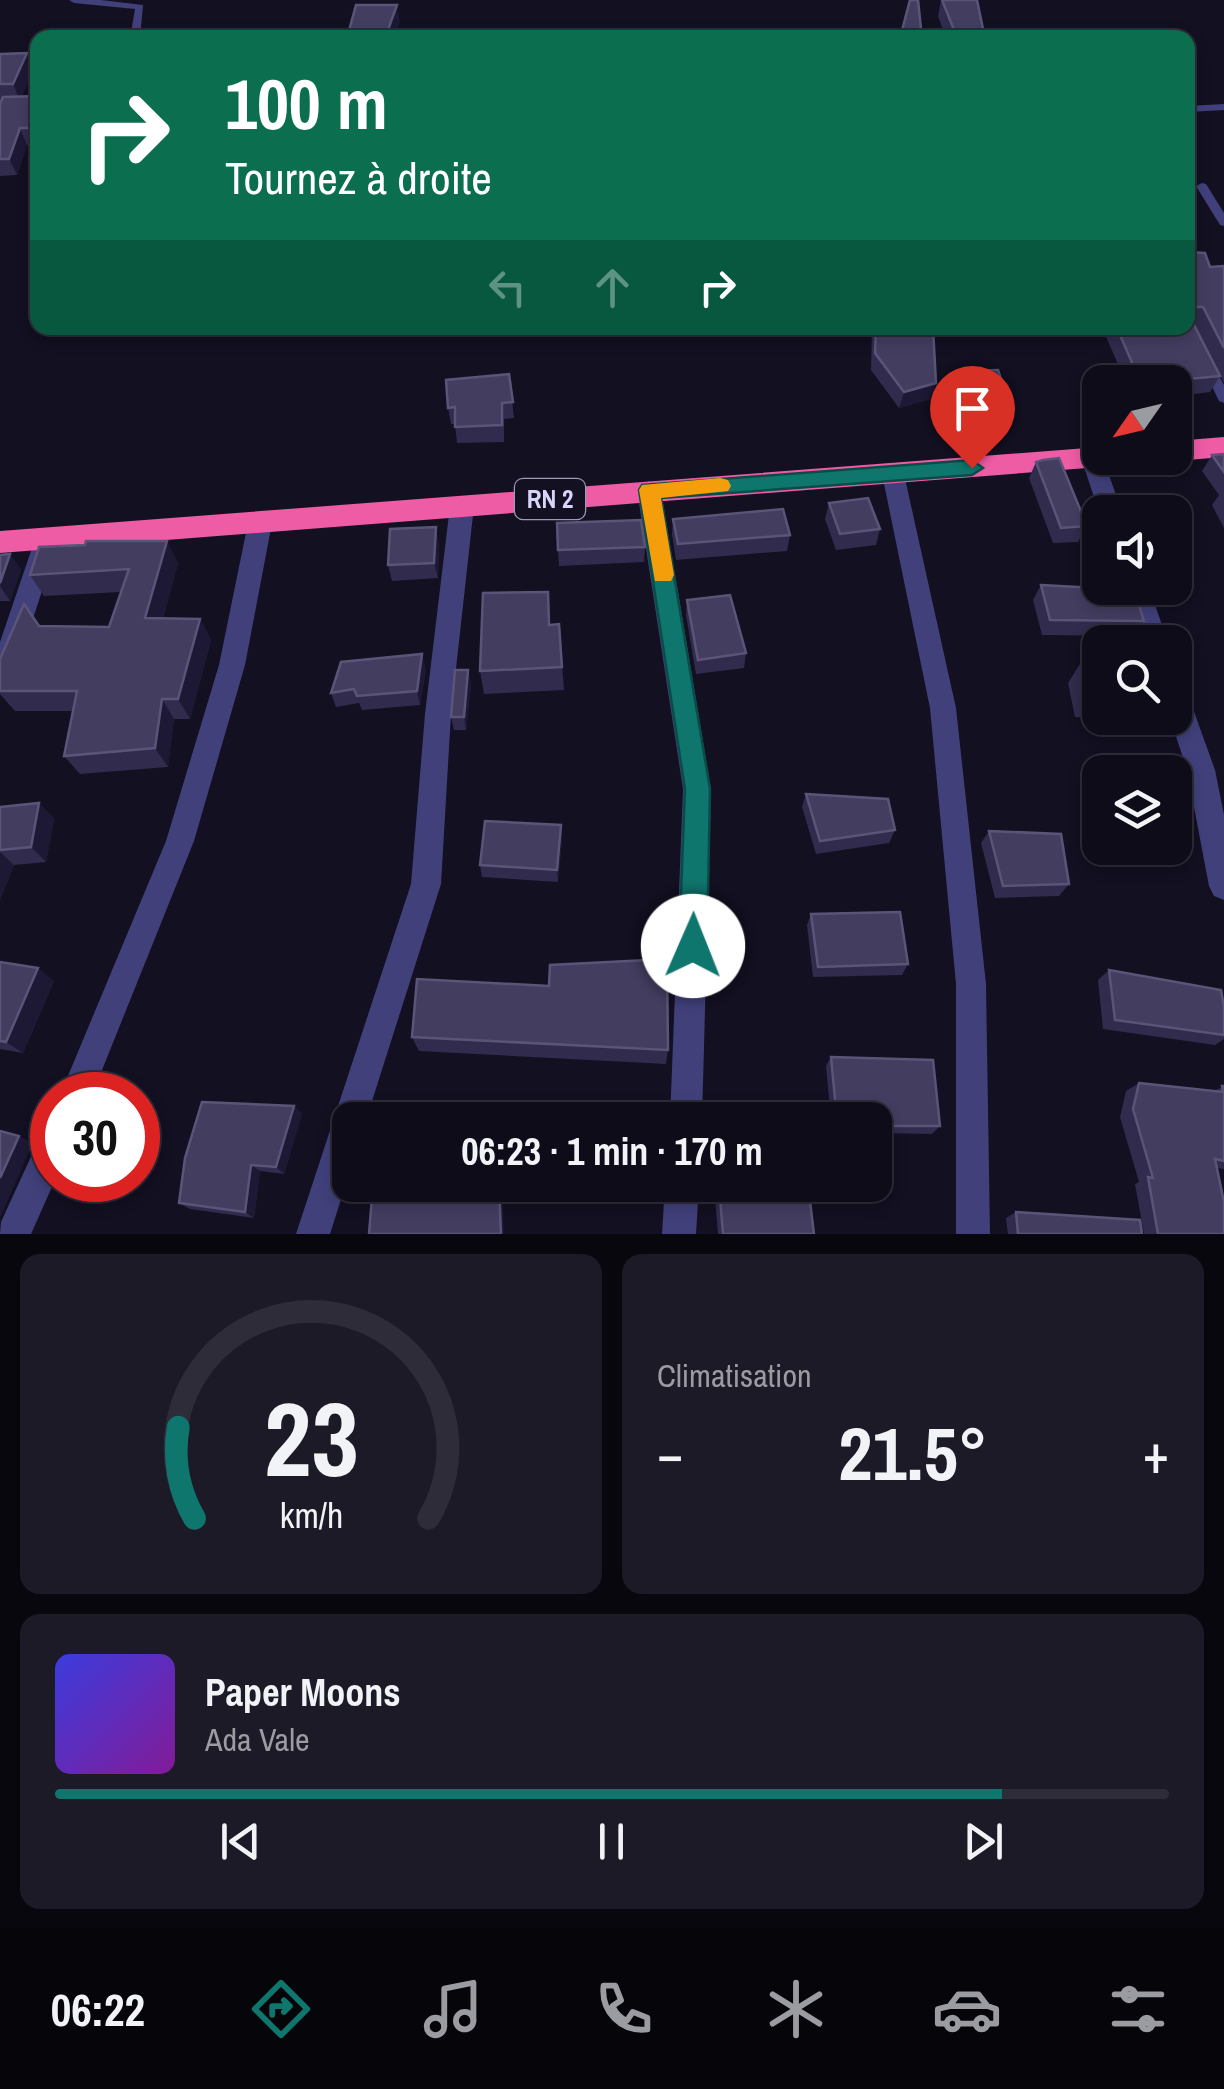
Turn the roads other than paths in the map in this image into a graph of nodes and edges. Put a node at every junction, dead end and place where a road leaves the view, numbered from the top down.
1 (74, 0) edge
2 (136, 30) edge
3 (1224, 107) edge
4 (1195, 108) edge
5 (1202, 186) dead end
6 (1224, 222) edge
7 (1198, 347) edge
8 (1224, 398) edge
9 (1224, 447) edge
10 (1192, 450) edge
11 (1082, 459) edge
12 (893, 474) junction
13 (649, 490) junction
14 (462, 506) junction
15 (260, 523) junction
16 (48, 537) junction
17 (0, 542) edge
18 (0, 680) edge
19 (1189, 735) edge
20 (1224, 886) edge
21 (85, 1072) edge
22 (687, 1102) edge
23 (30, 1197) edge
24 (681, 1202) edge
25 (13, 1234) edge
26 (314, 1234) edge
27 (680, 1234) edge
28 (973, 1234) edge

1 - 2 lane
3 - 4 lane
5 - 6 lane
7 - 8 lane
9 - 10 highway
11 - 12 highway, RN 2
12 - 13 highway, RN 2
12 - 28 street
13 - 14 highway, RN 2
13 - 22 street
14 - 15 highway, RN 2
14 - 26 street
15 - 16 highway, RN 2
15 - 21 street
16 - 17 highway, RN 2
16 - 18 street
19 - 20 street
23 - 25 street
24 - 27 street

